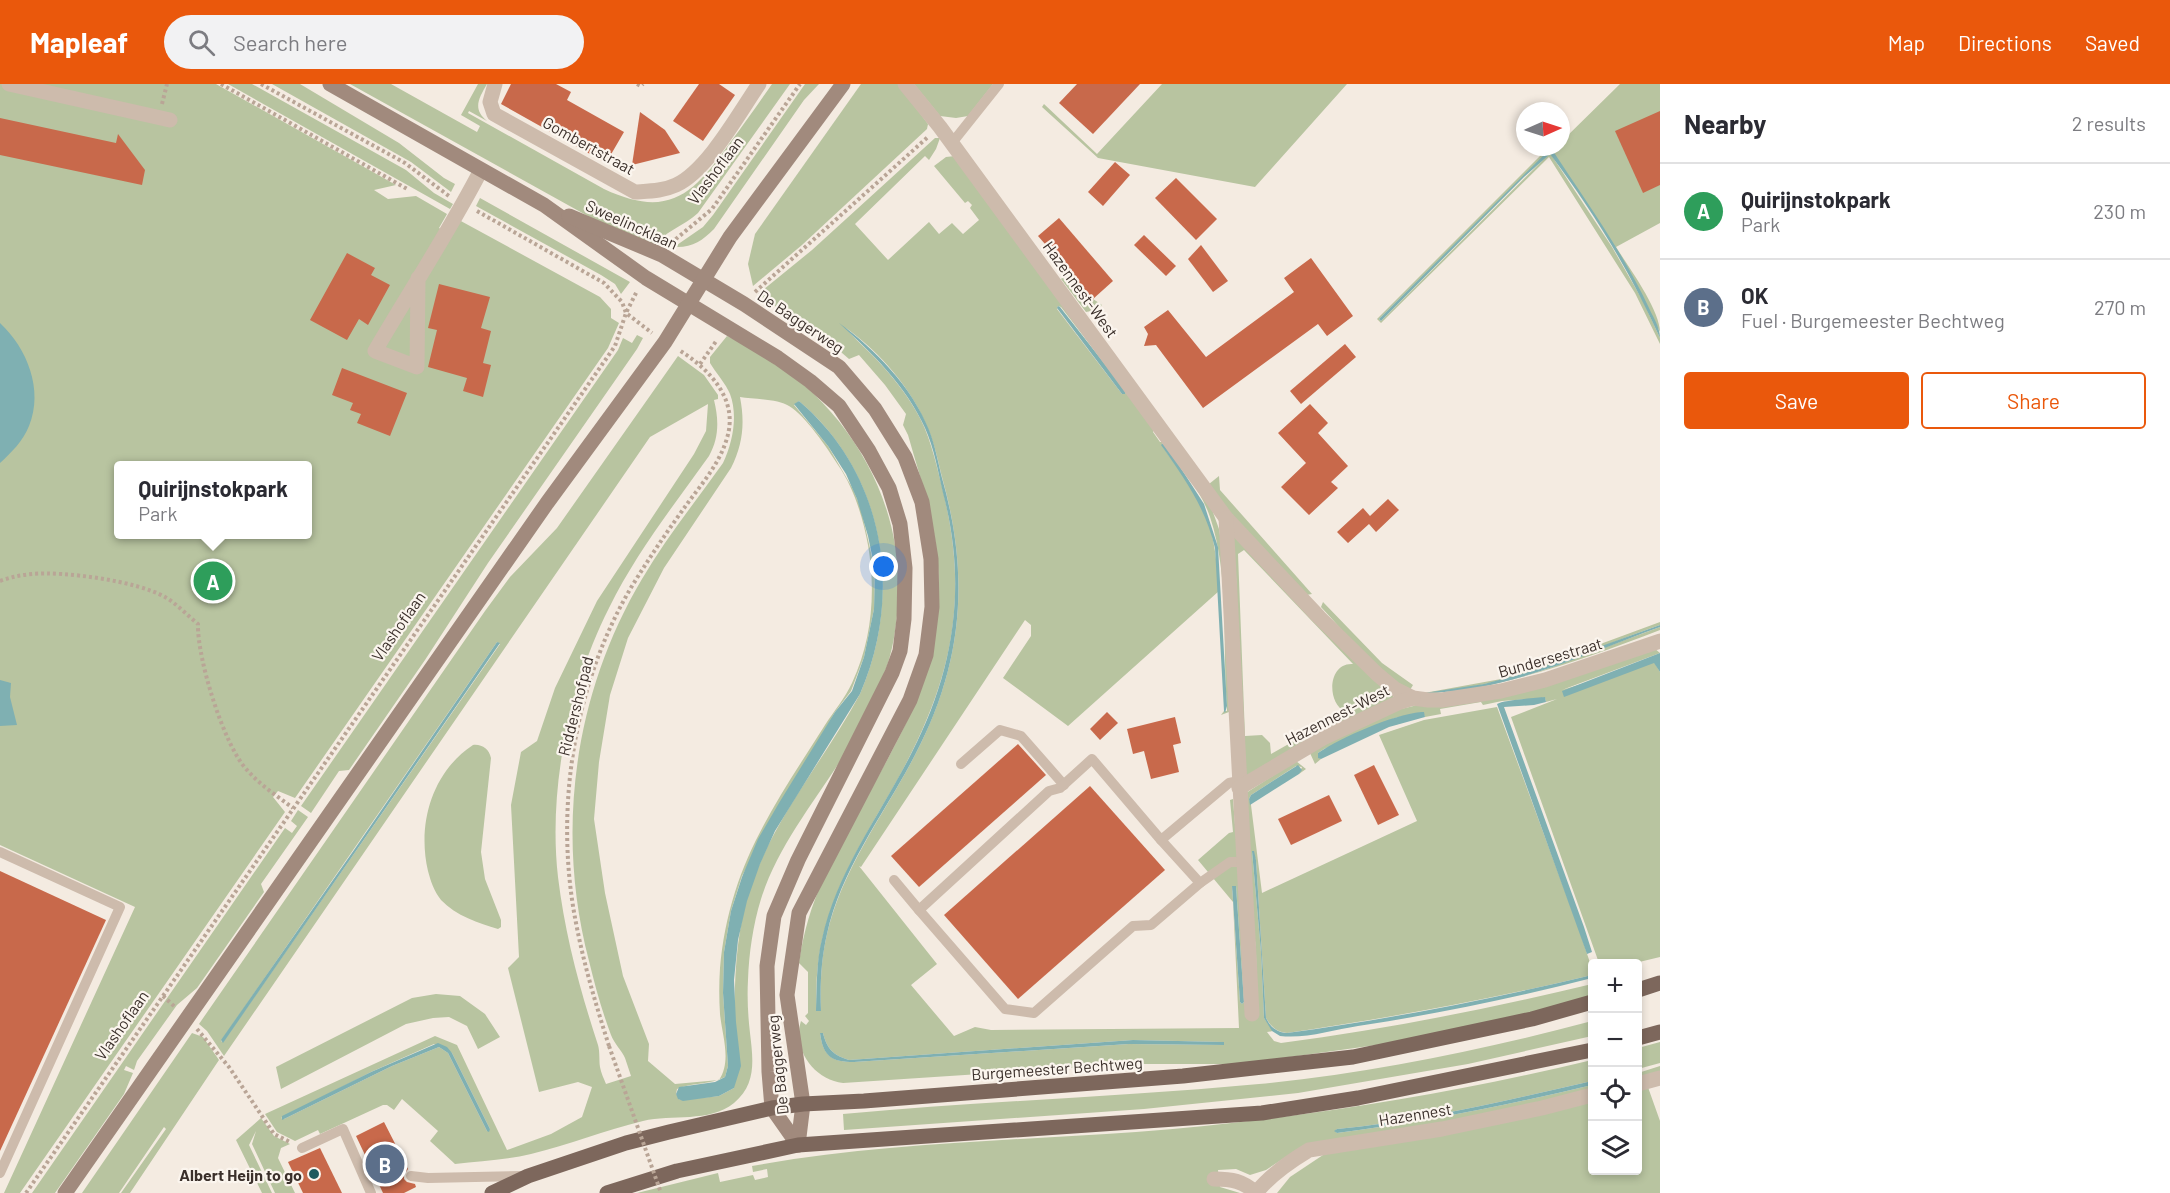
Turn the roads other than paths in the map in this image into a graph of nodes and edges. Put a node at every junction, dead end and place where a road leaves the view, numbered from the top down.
1 (9, 84) edge
2 (330, 84) edge
3 (495, 84) edge
4 (759, 84) edge
5 (843, 84) edge
6 (904, 84) edge
7 (999, 84) edge
8 (170, 120) dead end
9 (952, 143) junction
10 (481, 170) junction
11 (544, 205) junction
12 (418, 278) junction
13 (703, 280) junction
14 (688, 304) junction
15 (1226, 518) junction
16 (1660, 641) edge
17 (1413, 698) junction
18 (961, 764) dead end
19 (1064, 785) junction
20 (1239, 785) junction
21 (1161, 840) junction
22 (0, 852) edge
23 (1243, 862) junction
24 (894, 880) dead end
25 (1200, 883) junction
26 (919, 910) junction
27 (1660, 983) edge
28 (1642, 989) edge
29 (1588, 1003) edge
30 (1252, 1014) dead end
31 (1660, 1032) edge
32 (1642, 1037) edge
33 (1588, 1051) edge
34 (1660, 1078) edge
35 (1642, 1083) edge
36 (1588, 1096) edge
37 (803, 1104) junction
38 (772, 1108) junction
39 (798, 1145) junction
40 (302, 1148) road end
41 (0, 1173) edge
42 (411, 1176) dead end
43 (528, 1176) junction
44 (1214, 1179) dead end
45 (376, 1192) edge
46 (66, 1193) edge
47 (492, 1193) edge
48 (607, 1193) edge
49 (1256, 1193) edge

1 - 8 street
2 - 10 street, Sweelincklaan
3 - 4 street, Gombertstraat
5 - 13 street
6 - 9 street, Hazennest-West
7 - 9 lane
9 - 15 street, Hazennest-West
10 - 11 street, Sweelincklaan
10 - 12 street
11 - 13 street, Sweelincklaan
11 - 14 street, Sweelincklaan
12 - 12 street
13 - 14 street
13 - 37 street, De Baggerweg
14 - 38 street, De Baggerweg
14 - 46 street
15 - 17 street, Hazennest-West
15 - 20 street
16 - 17 street, Bundersestraat
17 - 20 street, Hazennest-West
18 - 19 lane
19 - 21 lane
19 - 26 lane
20 - 21 lane
20 - 23 street
21 - 25 lane
22 - 41 lane
23 - 25 lane
23 - 30 street
24 - 26 lane
25 - 26 lane
27 - 28 main road
29 - 37 main road, Burgemeester Bechtweg
31 - 32 main road
33 - 39 main road
34 - 35 street
36 - 49 street, Hazennest
37 - 38 main road, Burgemeester Bechtweg
37 - 39 street, De Baggerweg
38 - 39 street, De Baggerweg
38 - 43 main road, Burgemeester Bechtweg
39 - 48 main road
40 - 45 lane
42 - 43 lane, Burgemeester Bechtweg
43 - 47 main road, Burgemeester Bechtweg
44 - 49 street

